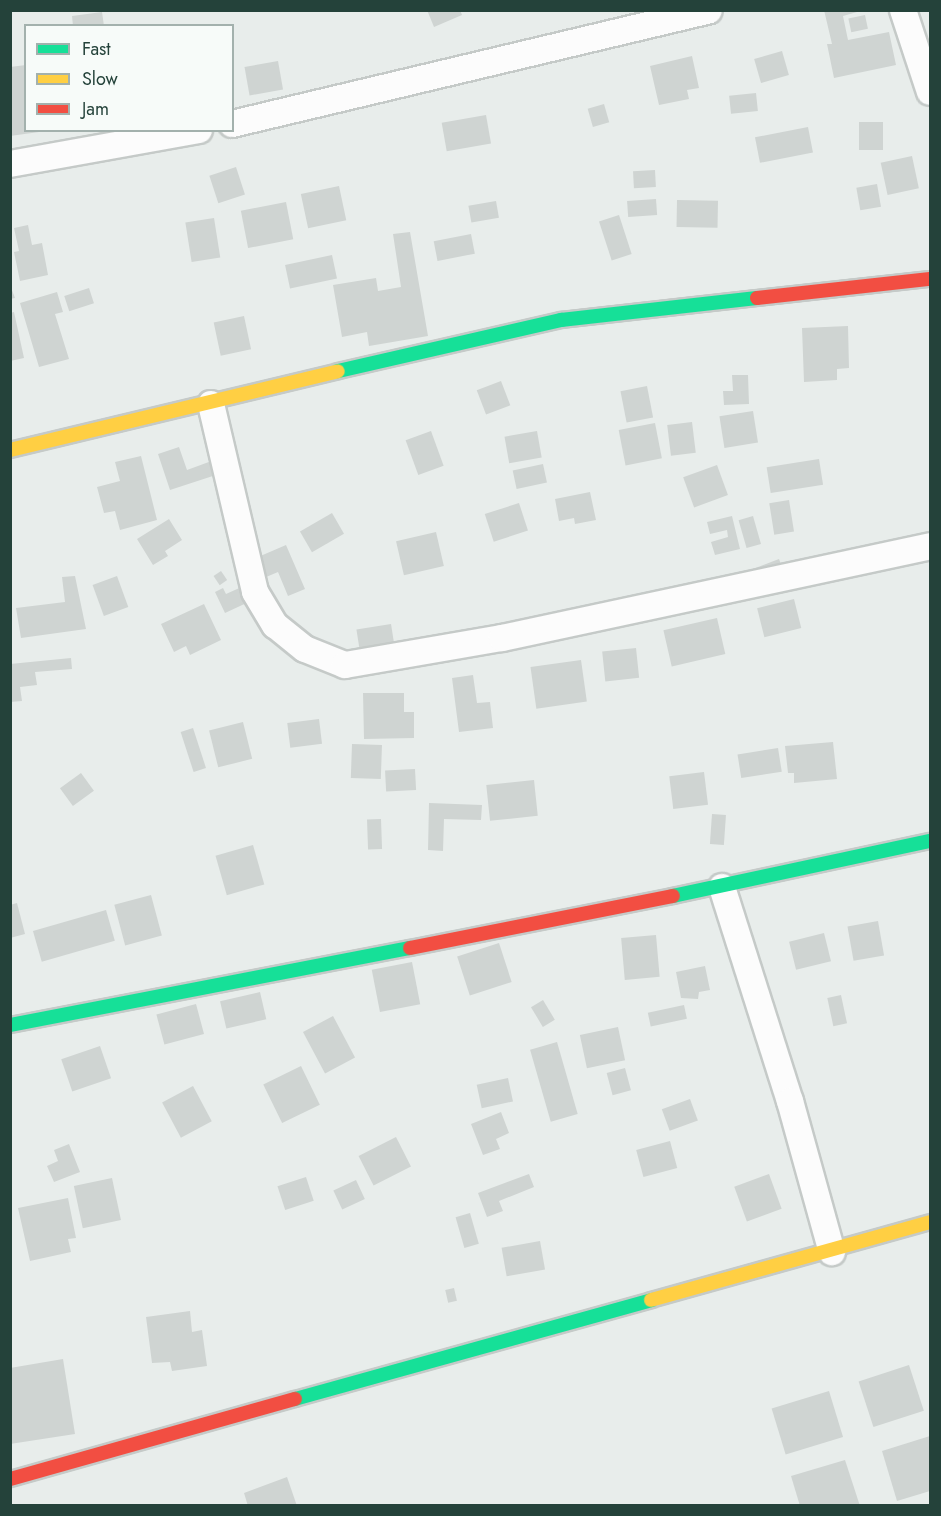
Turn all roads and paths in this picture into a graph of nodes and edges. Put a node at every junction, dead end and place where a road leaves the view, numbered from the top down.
1 (709, 10) edge
2 (903, 10) edge
3 (930, 92) edge
4 (234, 124) edge
5 (188, 132) edge
6 (10, 164) edge
7 (930, 279) edge
8 (210, 404) junction
9 (10, 450) edge
10 (930, 546) edge
11 (930, 841) edge
12 (722, 887) junction
13 (10, 1025) edge
14 (930, 1222) edge
15 (832, 1252) junction
16 (10, 1479) edge

1 - 4 street
2 - 3 street
5 - 6 street
7 - 8 street
8 - 9 street
8 - 10 street
11 - 12 street
12 - 13 street
12 - 15 street
14 - 15 street
15 - 16 street

